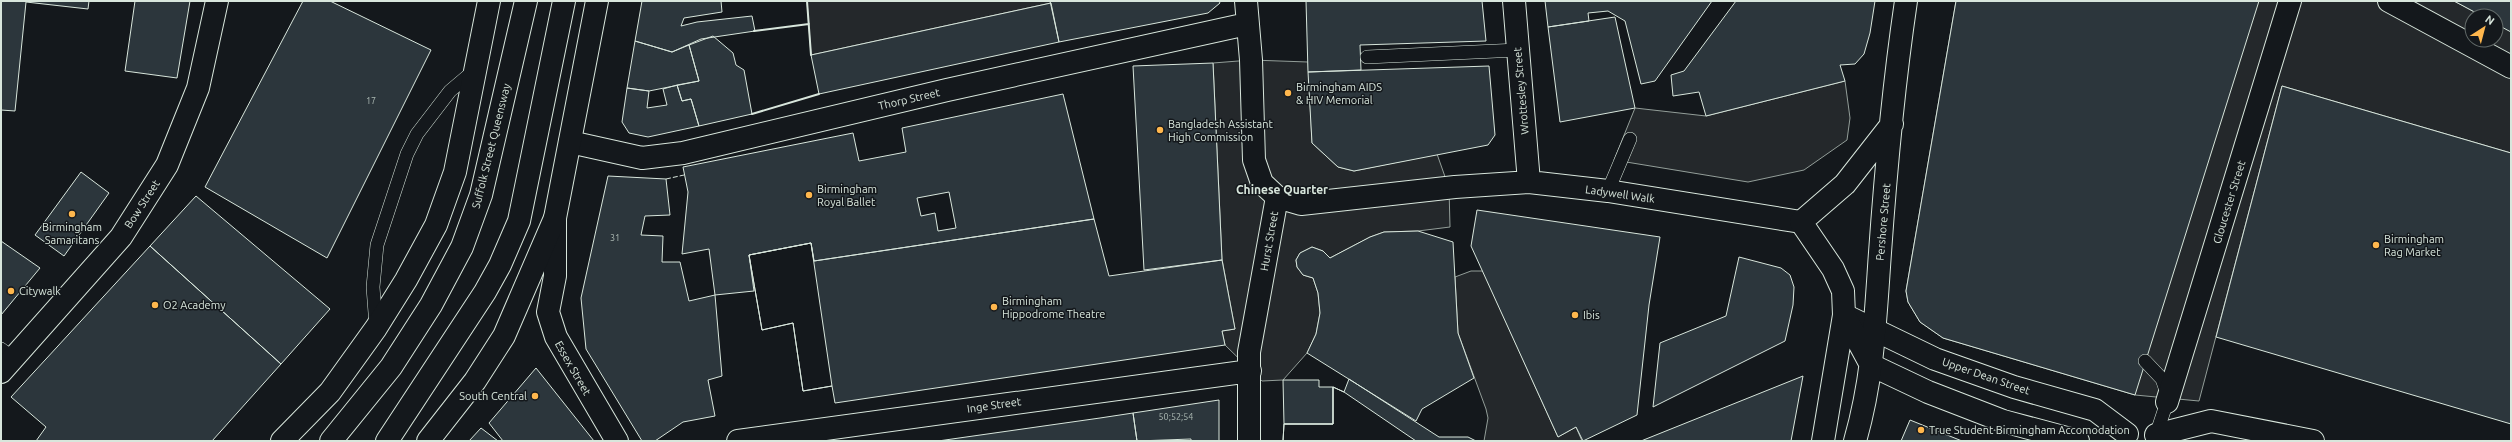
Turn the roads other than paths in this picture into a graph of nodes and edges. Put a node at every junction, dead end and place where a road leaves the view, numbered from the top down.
1 (217, 1) edge
2 (489, 1) edge
3 (526, 1) edge
4 (564, 1) edge
5 (597, 1) edge
6 (1246, 1) edge
7 (1514, 1) edge
8 (1906, 1) edge
9 (2290, 1) edge
10 (2389, 1) edge
11 (1247, 24) junction
12 (1518, 50) junction
13 (1367, 57) dead end
14 (2511, 67) edge
15 (476, 69) junction
16 (1892, 124) junction
17 (1630, 139) dead end
18 (570, 142) junction
19 (1529, 182) junction
20 (1608, 191) junction
21 (1277, 197) junction
22 (555, 218) junction
23 (1801, 222) junction
24 (1844, 316) junction
25 (376, 328) junction
26 (1876, 330) junction
27 (5, 360) edge
28 (2145, 361) dead end
29 (1871, 365) junction
30 (1250, 372) junction
31 (2168, 400) junction
32 (2119, 438) edge
33 (2155, 438) edge
34 (282, 441) edge
35 (330, 441) edge
36 (387, 441) edge
37 (428, 441) edge
38 (617, 441) edge
39 (738, 441) edge
40 (1249, 441) edge
41 (1823, 441) edge
42 (1855, 441) edge
43 (2078, 441) edge
44 (2177, 441) edge
45 (2313, 441) edge

1 - 27 main road, Bow Street
2 - 15 main road
3 - 35 main road, Suffolk Street Queensway
4 - 36 main road
5 - 18 main road
6 - 11 main road, Hurst Street
7 - 12 main road, Wrottesley Street
8 - 16 main road, Pershore Street
9 - 31 main road, Gloucester Street
10 - 14 main road
11 - 18 main road, Thorp Street
11 - 21 main road, Hurst Street
12 - 13 lane
12 - 19 main road, Wrottesley Street
15 - 25 main road
15 - 25 lane
16 - 23 main road
16 - 26 main road, Pershore Street
17 - 20 lane
18 - 22 main road
19 - 20 main road, Ladywell Walk
19 - 21 main road, Ladywell Walk
20 - 23 main road, Ladywell Walk
21 - 30 main road, Hurst Street
22 - 37 main road
22 - 38 main road, Essex Street
23 - 24 main road
24 - 26 main road, Upper Dean Street
24 - 29 main road
24 - 41 main road
25 - 34 main road
26 - 29 main road, Pershore Street
26 - 32 main road, Upper Dean Street
28 - 31 lane
29 - 42 main road, Pershore Street
29 - 43 main road
30 - 39 main road, Inge Street
30 - 40 main road, Hurst Street
31 - 33 lane
32 - 33 main road, Upper Dean Street
33 - 44 main road, Upper Dean Street
33 - 45 main road, Upper Dean Street

